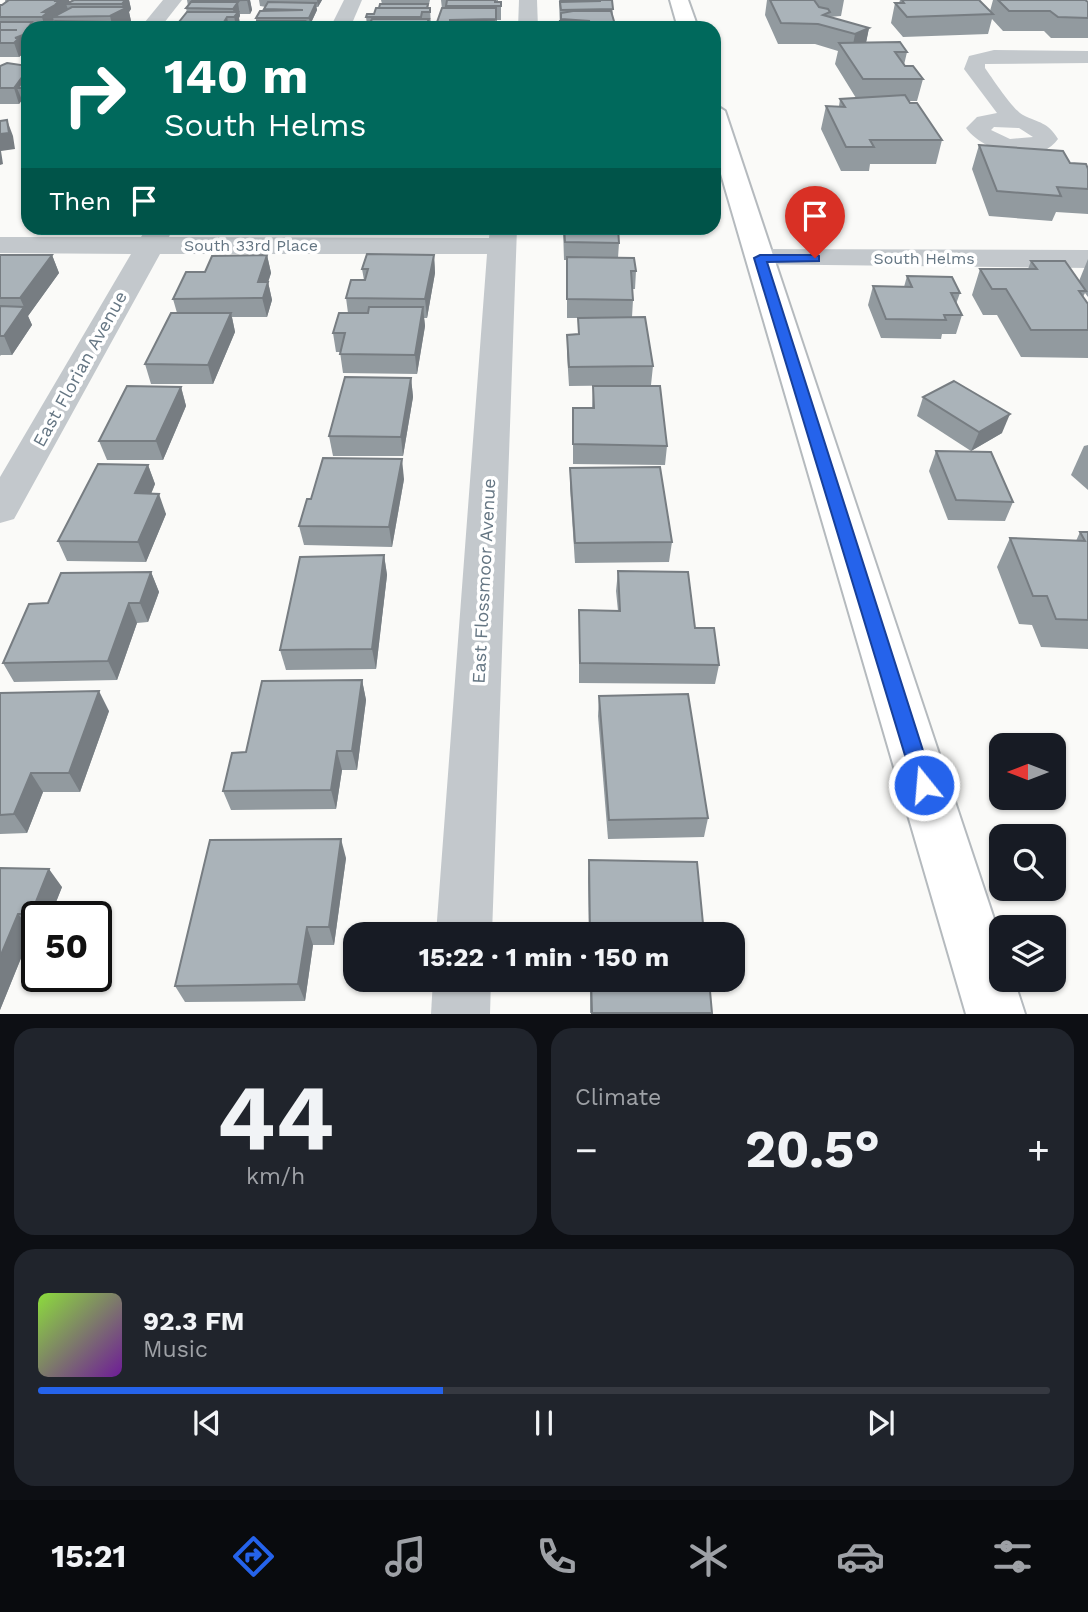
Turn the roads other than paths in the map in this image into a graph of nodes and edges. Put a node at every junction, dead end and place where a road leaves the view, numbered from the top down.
1 (173, 0) edge
2 (353, 0) edge
3 (528, 0) edge
4 (679, 0) edge
5 (156, 21) edge
6 (343, 21) edge
7 (528, 21) edge
8 (686, 21) edge
9 (1088, 57) edge
10 (1015, 121) dead end
11 (721, 133) edge
12 (155, 236) edge
13 (502, 237) edge
14 (0, 245) edge
15 (760, 258) junction
16 (1088, 259) edge
17 (0, 510) edge
18 (465, 922) edge
19 (461, 992) edge
20 (460, 1013) edge
21 (996, 1013) edge

1 - 5 street
2 - 6 street
3 - 7 street
4 - 8 main road
9 - 10 street
11 - 15 main road
12 - 13 street, South 33rd Place
12 - 14 street, South 33rd Place
12 - 17 street, East Florian Avenue
13 - 18 street, East Flossmoor Avenue
15 - 16 street, South Helms
15 - 21 main road
19 - 20 street

